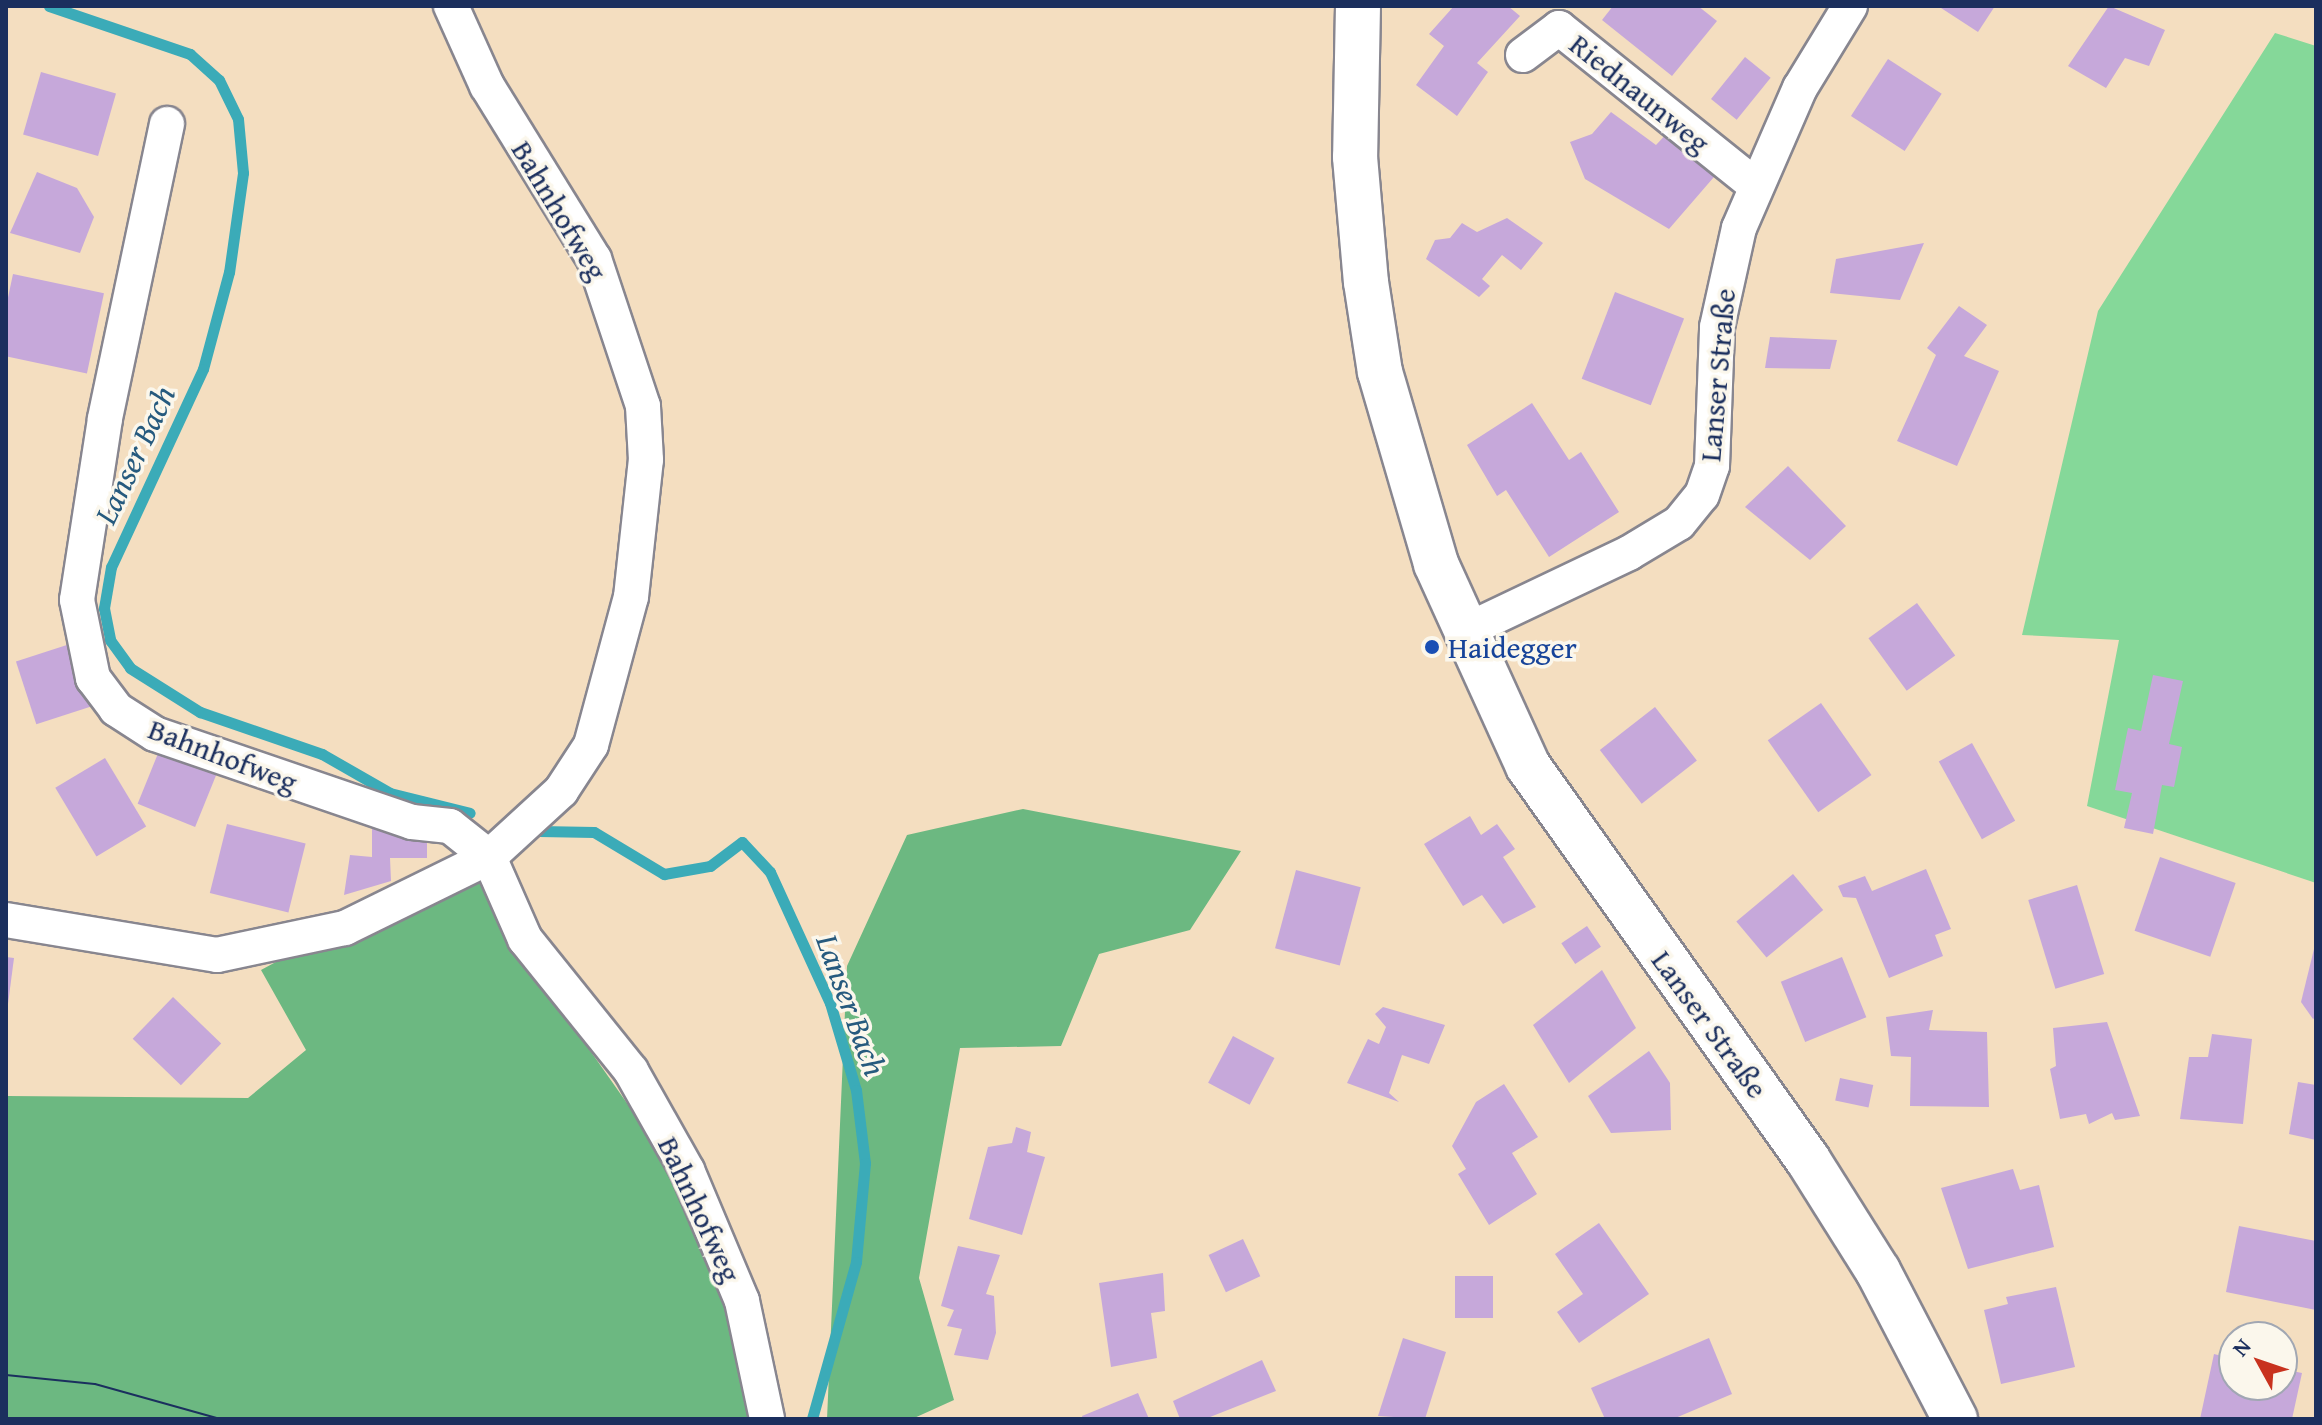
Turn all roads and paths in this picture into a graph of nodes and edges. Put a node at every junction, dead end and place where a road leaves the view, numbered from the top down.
1 (451, 6) edge
2 (1358, 6) edge
3 (1850, 6) edge
4 (1523, 55) dead end
5 (167, 124) dead end
6 (1756, 186) junction
7 (1465, 631) junction
8 (489, 857) junction
9 (6, 920) edge
10 (767, 1419) edge
11 (1955, 1419) edge

1 - 8 street, Bahnhofweg
2 - 7 main road, Lanser Straße
3 - 6 street, Lanser Straße
4 - 6 street, Riednaunweg
5 - 8 street, Bahnhofweg
6 - 7 street, Lanser Straße
7 - 11 main road, Lanser Straße
8 - 9 street, Bahnhofweg
8 - 10 street, Bahnhofweg

